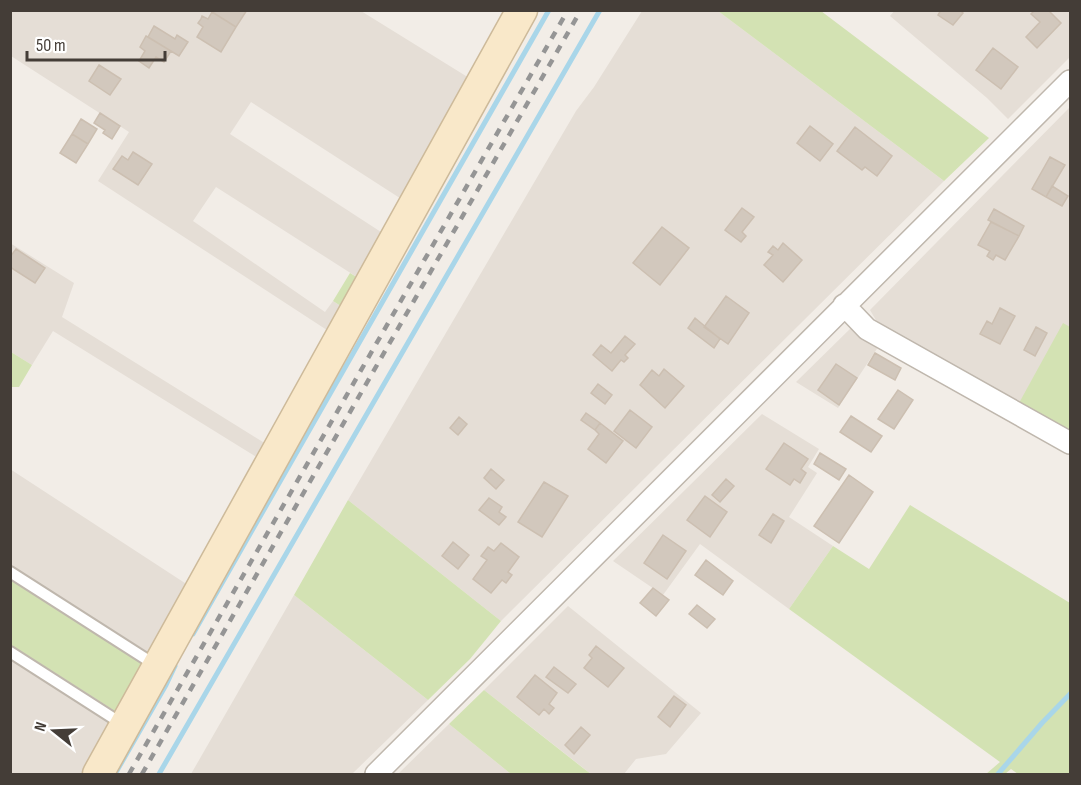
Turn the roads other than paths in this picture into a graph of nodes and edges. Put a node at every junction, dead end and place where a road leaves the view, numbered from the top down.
1 (522, 10) edge
2 (1071, 81) edge
3 (844, 305) junction
4 (1071, 443) edge
5 (10, 572) edge
6 (10, 652) edge
7 (157, 667) junction
8 (125, 725) junction
9 (98, 774) edge
10 (376, 774) edge

1 - 7 street
2 - 3 street
3 - 4 street
3 - 10 street
5 - 7 lane
6 - 8 lane
7 - 8 street
8 - 9 street

